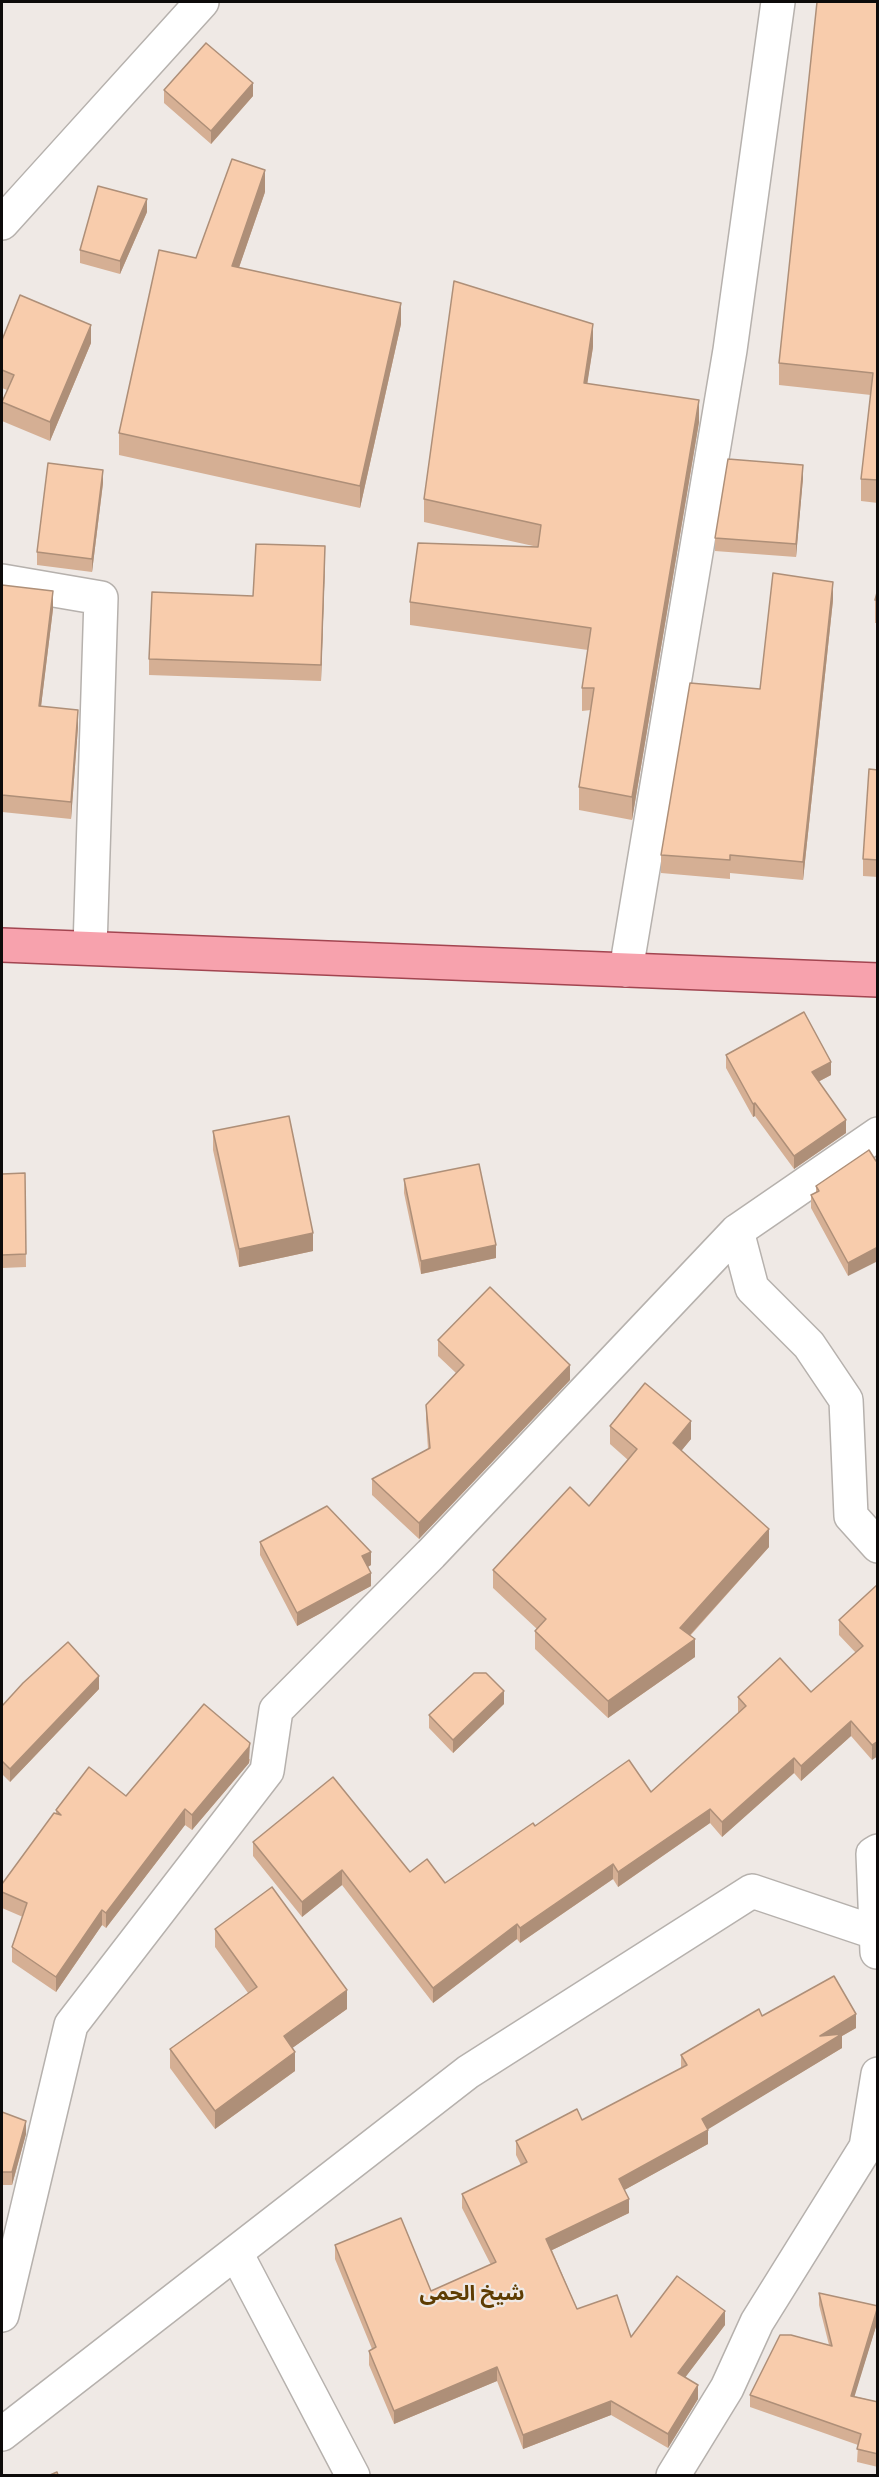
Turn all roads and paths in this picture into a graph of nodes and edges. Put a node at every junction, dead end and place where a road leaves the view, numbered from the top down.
1 (202, 2) edge
2 (778, 2) edge
3 (2, 223) edge
4 (2, 581) edge
5 (2, 945) edge
6 (90, 948) junction
7 (626, 970) junction
8 (878, 980) edge
9 (878, 1134) edge
10 (737, 1231) junction
11 (878, 1546) edge
12 (878, 1851) edge
13 (877, 1943) edge
14 (878, 2074) edge
15 (236, 2253) junction
16 (2, 2315) edge
17 (2, 2434) edge
18 (353, 2475) edge
19 (673, 2475) edge

1 - 3 street
2 - 7 street
4 - 6 street
5 - 6 main road
6 - 7 main road
7 - 8 main road
9 - 10 street
10 - 11 street
10 - 16 street
12 - 13 street
13 - 15 street
14 - 19 street
15 - 17 street
15 - 18 street

